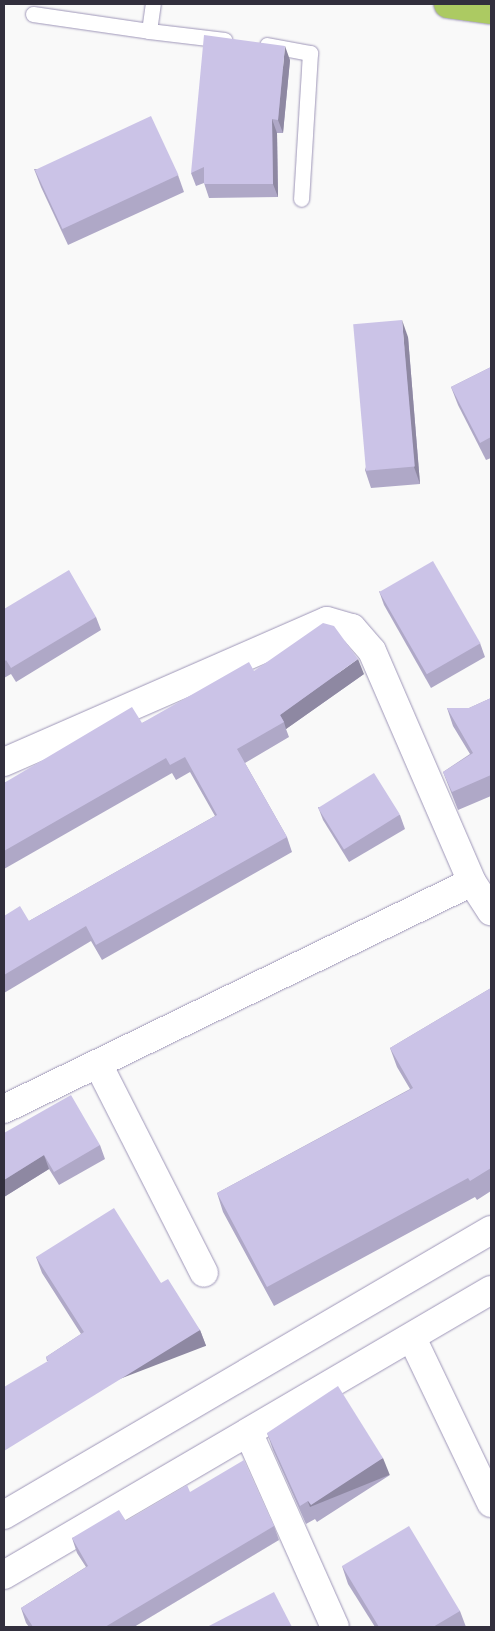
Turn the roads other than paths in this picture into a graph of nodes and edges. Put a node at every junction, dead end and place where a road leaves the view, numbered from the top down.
1 (153, 4) edge
2 (33, 14) dead end
3 (148, 31) junction
4 (301, 200) dead end
5 (4, 762) edge
6 (472, 882) junction
7 (491, 911) edge
8 (98, 1064) junction
9 (4, 1109) edge
10 (491, 1230) edge
11 (204, 1273) dead end
12 (491, 1290) edge
13 (412, 1338) junction
14 (249, 1434) junction
15 (491, 1503) edge
16 (4, 1515) edge
17 (4, 1575) edge
18 (335, 1627) edge

1 - 3 lane
2 - 3 lane
3 - 4 lane
5 - 6 street
6 - 7 street
6 - 8 street
8 - 9 street
8 - 11 street
10 - 16 street
12 - 13 street
13 - 14 street
13 - 15 street
14 - 17 street
14 - 18 street

